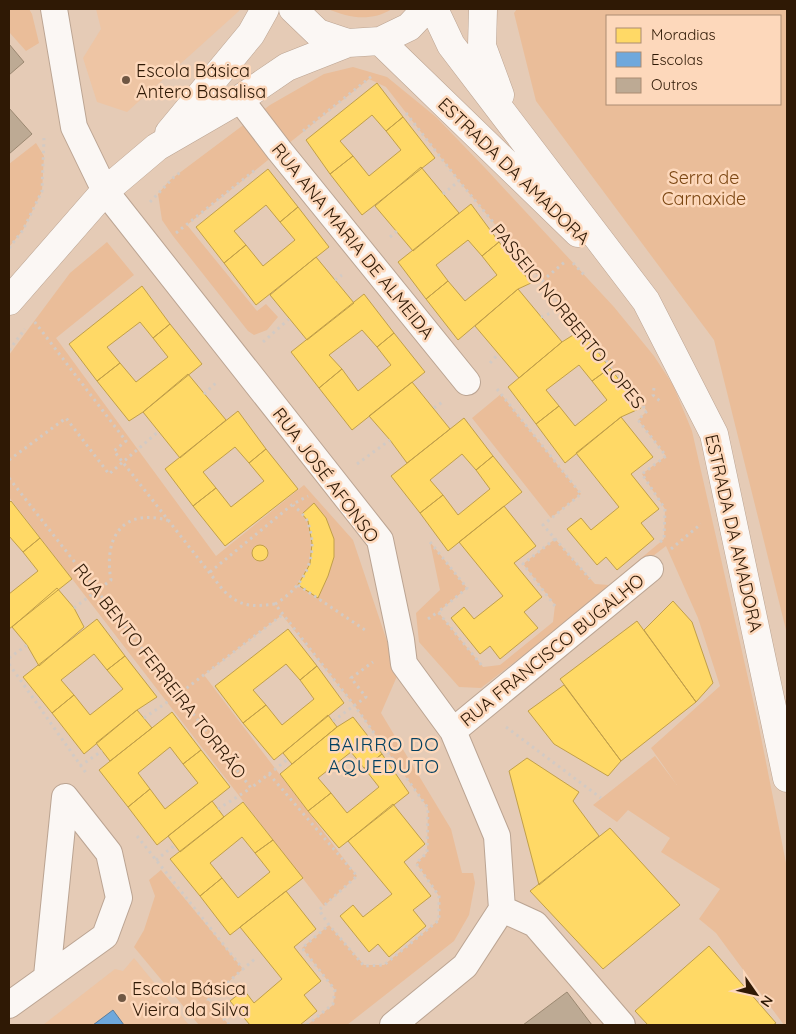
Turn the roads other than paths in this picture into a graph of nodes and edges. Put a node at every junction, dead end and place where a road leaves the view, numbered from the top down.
1 (54, 9) edge
2 (265, 9) edge
3 (293, 9) edge
4 (426, 9) edge
5 (434, 9) edge
6 (483, 9) edge
7 (380, 41) junction
8 (348, 43) junction
9 (240, 99) junction
10 (512, 124) junction
11 (157, 148) junction
12 (105, 191) junction
13 (9, 301) edge
14 (646, 301) junction
15 (467, 382) road end
16 (650, 569) road end
17 (453, 731) junction
18 (787, 778) edge
19 (502, 909) junction
20 (48, 976) junction
21 (9, 1005) edge
22 (393, 1025) edge
23 (622, 1025) edge

1 - 12 street, RUA JOSÉ AFONSO
2 - 11 street
3 - 8 street
4 - 7 street
5 - 10 street, ESTRADA DA AMADORA
6 - 10 street
7 - 8 street
7 - 14 street, ESTRADA DA AMADORA
8 - 9 street
9 - 11 street
9 - 15 street, RUA ANA MARIA DE ALMEIDA
10 - 14 street, ESTRADA DA AMADORA
11 - 12 street
12 - 13 street
12 - 17 street, RUA JOSÉ AFONSO
14 - 18 street, ESTRADA DA AMADORA
16 - 17 street, RUA FRANCISCO BUGALHO
17 - 19 street, RUA JOSÉ AFONSO
19 - 22 street
19 - 23 street
20 - 20 street
20 - 21 street

